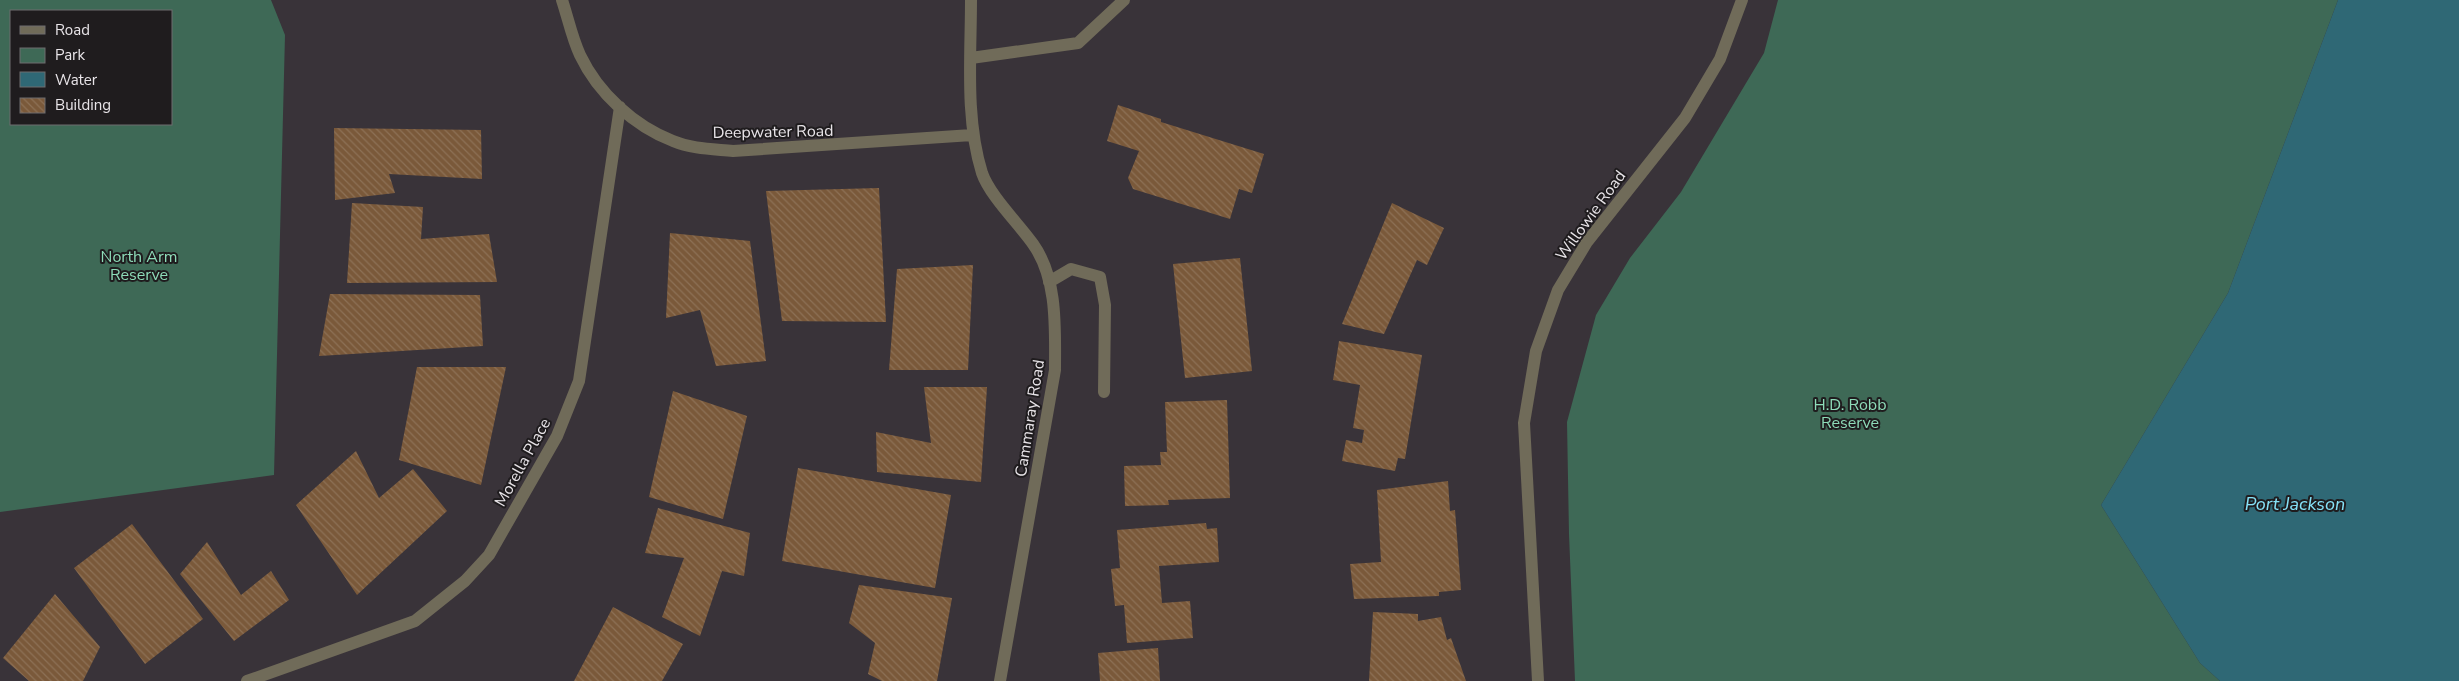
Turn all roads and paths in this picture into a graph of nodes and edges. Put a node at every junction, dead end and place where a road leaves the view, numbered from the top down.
1 (562, 0) edge
2 (972, 0) edge
3 (1124, 0) edge
4 (1742, 0) edge
5 (971, 58) junction
6 (620, 107) junction
7 (972, 135) junction
8 (1049, 282) junction
9 (1104, 392) dead end
10 (247, 681) edge
11 (1000, 681) edge
12 (1538, 681) edge

1 - 6 street, Deepwater Road
2 - 5 street, Cammaray Road
3 - 5 street
4 - 12 street, Willowie Road
5 - 7 street, Cammaray Road
6 - 7 street, Deepwater Road
6 - 10 street, Morella Place
7 - 8 street, Cammaray Road
8 - 9 street
8 - 11 street, Cammaray Road

